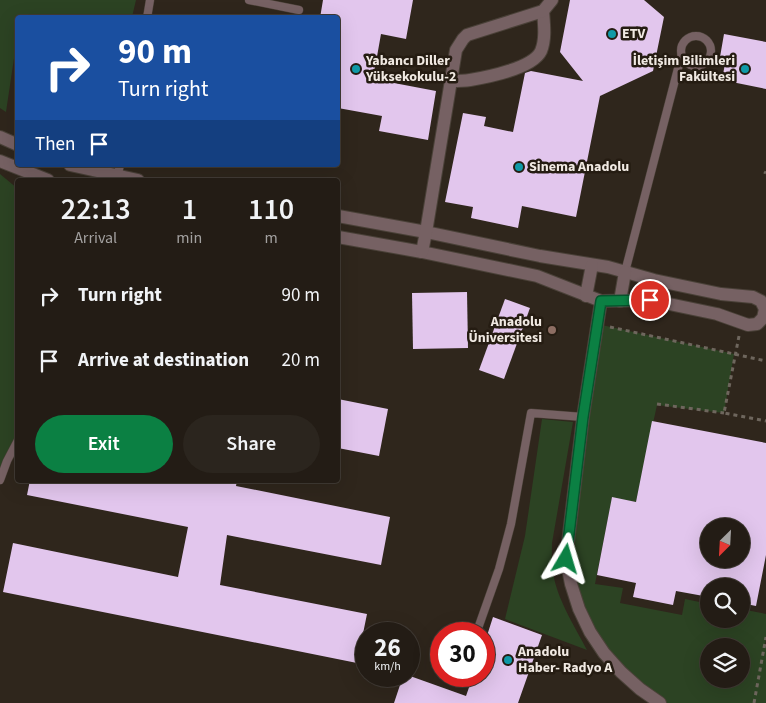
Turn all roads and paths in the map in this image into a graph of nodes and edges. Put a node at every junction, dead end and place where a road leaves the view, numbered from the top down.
1 (150, 0) edge
2 (248, 0) edge
3 (552, 0) edge
4 (299, 10) dead end
5 (543, 12) junction
6 (148, 15) edge
7 (681, 57) junction
8 (450, 81) junction
9 (0, 137) edge
10 (15, 144) edge
11 (0, 160) edge
12 (15, 166) edge
13 (17, 167) edge
14 (81, 167) edge
15 (118, 174) edge
16 (43, 178) edge
17 (131, 178) edge
18 (340, 216) edge
19 (426, 232) junction
20 (340, 237) edge
21 (422, 252) junction
22 (592, 264) junction
23 (625, 272) junction
24 (586, 296) junction
25 (601, 301) junction
26 (620, 301) junction
27 (742, 323) junction
28 (597, 324) junction
29 (734, 354) junction
30 (766, 361) edge
31 (657, 404) dead end
32 (724, 413) junction
33 (583, 417) junction
34 (766, 421) edge
35 (15, 446) edge
36 (0, 480) edge
37 (480, 622) edge
38 (766, 637) edge
39 (660, 703) edge
40 (754, 703) edge

1 - 6 lane
2 - 4 lane
3 - 5 street
5 - 8 street
5 - 8 street
7 - 7 lane
7 - 23 lane
8 - 19 street
9 - 10 street
11 - 12 street
13 - 16 street
14 - 15 street
15 - 17 street
18 - 19 street
19 - 21 street
19 - 22 street
20 - 21 street
21 - 24 street
22 - 23 street
22 - 24 street
23 - 26 street
23 - 27 street
24 - 25 street
25 - 26 street
25 - 28 street
26 - 27 street
27 - 29 path
28 - 29 path
28 - 33 street
29 - 30 path
29 - 32 path
31 - 32 path
32 - 34 path
33 - 37 lane
33 - 39 street
35 - 36 lane
38 - 40 path

